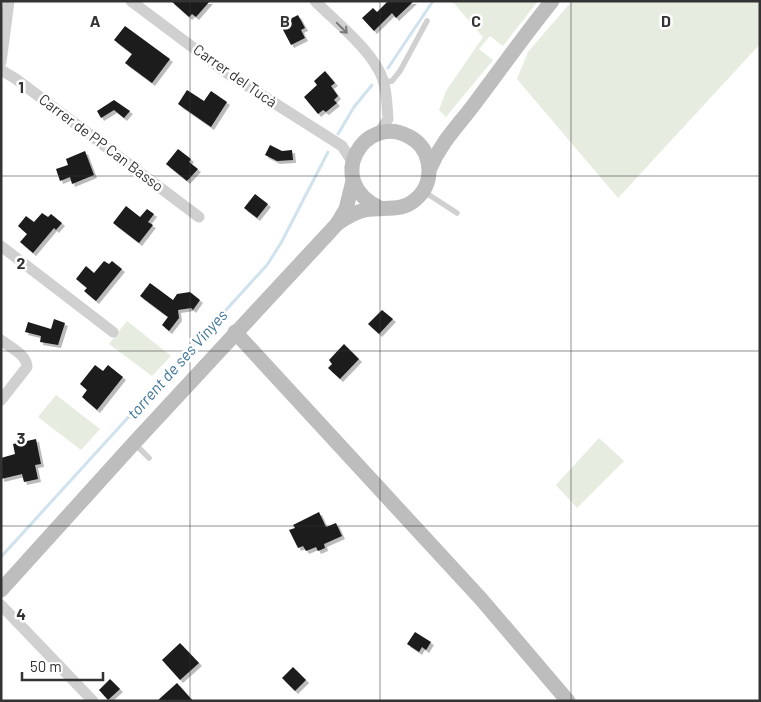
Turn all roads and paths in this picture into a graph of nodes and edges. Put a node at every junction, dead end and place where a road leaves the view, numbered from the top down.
1 (131, 1) edge
2 (315, 1) edge
3 (552, 1) edge
4 (9, 2) edge
5 (428, 21) dead end
6 (1, 62) edge
7 (1, 70) edge
8 (384, 82) junction
9 (388, 119) junction
10 (450, 133) junction
11 (378, 134) junction
12 (409, 136) junction
13 (363, 144) junction
14 (342, 146) junction
15 (352, 163) junction
16 (430, 168) junction
17 (353, 181) junction
18 (423, 191) junction
19 (380, 208) junction
20 (457, 213) dead end
21 (200, 217) dead end
22 (337, 224) junction
23 (1, 246) edge
24 (113, 332) dead end
25 (235, 332) junction
26 (1, 340) edge
27 (1, 400) edge
28 (134, 443) junction
29 (149, 458) dead end
30 (1, 590) edge
31 (1, 606) edge
32 (93, 701) edge
33 (568, 701) edge

1 - 14 street, Carrer del Tucà
2 -> 8 street
3 - 10 main road
4 - 6 street
5 - 8 lane
7 - 21 street, Carrer de PP Can Basso
8 - 9 street
9 - 11 street
9 - 12 street
10 - 12 main road
10 - 16 main road
11 - 12 main road
11 - 13 main road
12 - 16 main road
13 - 14 street
13 - 15 main road
14 - 15 street, Carrer del Tucà
15 - 17 main road
16 - 18 main road
17 - 19 main road
17 - 22 main road
18 - 19 main road
18 - 20 lane
19 - 22 main road
22 - 25 main road
23 - 24 street
25 - 28 main road
25 - 33 main road
26 - 27 street
28 - 29 lane
28 - 30 main road
31 - 32 street

